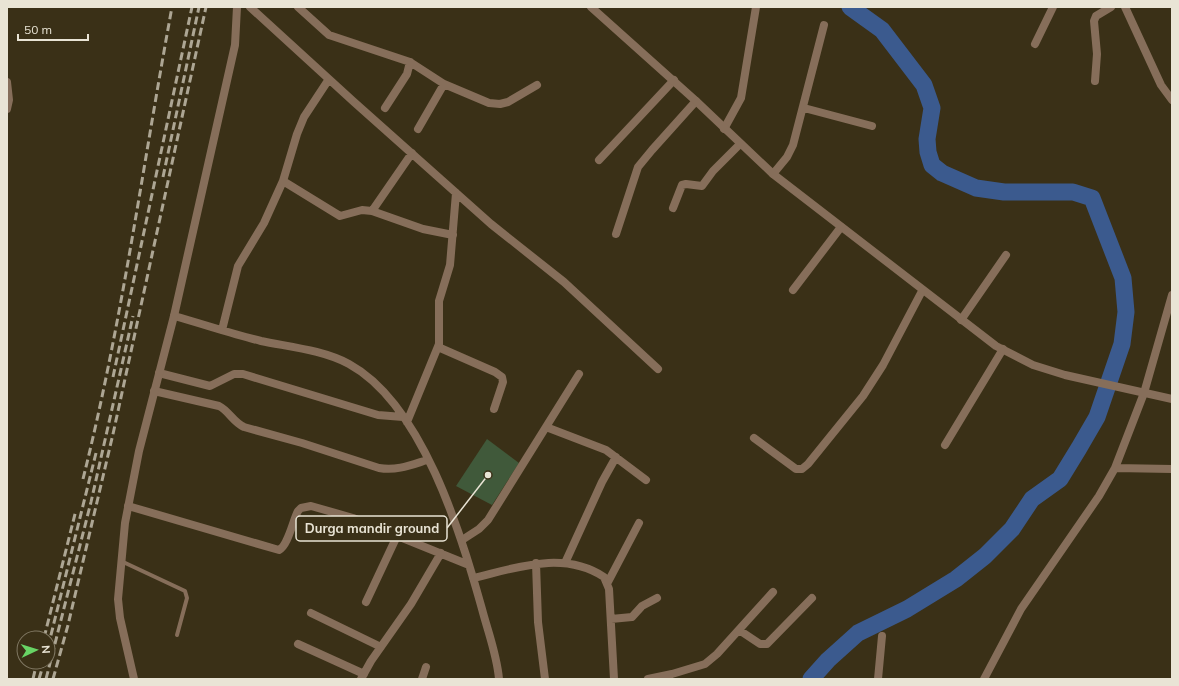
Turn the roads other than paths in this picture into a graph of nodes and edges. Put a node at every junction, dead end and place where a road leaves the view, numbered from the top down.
1 (237, 7) edge
2 (250, 7) edge
3 (298, 7) edge
4 (591, 7) edge
5 (756, 7) edge
6 (1053, 7) edge
7 (1111, 7) edge
8 (1125, 7) edge
9 (824, 25) dead end
10 (1035, 44) dead end
11 (410, 62) junction
12 (329, 79) junction
13 (674, 80) junction
14 (1095, 81) dead end
15 (7, 82) edge
16 (444, 84) junction
17 (537, 86) dead end
18 (1172, 100) edge
19 (696, 101) junction
20 (385, 108) dead end
21 (804, 108) junction
22 (7, 109) edge
23 (872, 126) dead end
24 (418, 129) dead end
25 (724, 129) junction
26 (740, 144) junction
27 (412, 153) junction
28 (599, 160) dead end
29 (773, 174) junction
30 (283, 181) junction
31 (456, 193) junction
32 (673, 208) dead end
33 (372, 211) junction
34 (840, 227) junction
35 (616, 234) dead end
36 (453, 235) junction
37 (1006, 255) dead end
38 (793, 290) dead end
39 (922, 291) junction
40 (1172, 295) edge
41 (174, 316) junction
42 (961, 320) junction
43 (222, 330) junction
44 (438, 347) junction
45 (1003, 349) junction
46 (658, 369) dead end
47 (159, 373) junction
48 (579, 374) dead end
49 (154, 391) junction
50 (1144, 393) junction
51 (1172, 400) edge
52 (494, 409) dead end
53 (405, 419) junction
54 (546, 427) junction
55 (754, 438) dead end
56 (945, 445) dead end
57 (616, 457) junction
58 (427, 460) junction
59 (1115, 468) junction
60 (1172, 468) edge
61 (646, 480) dead end
62 (128, 506) junction
63 (639, 523) dead end
64 (397, 536) junction
65 (462, 540) junction
66 (441, 553) junction
67 (121, 560) junction
68 (536, 563) junction
69 (565, 563) junction
70 (469, 565) junction
71 (473, 578) junction
72 (608, 582) junction
73 (773, 592) dead end
74 (657, 598) dead end
75 (812, 598) dead end
76 (366, 602) dead end
77 (311, 612) dead end
78 (611, 619) junction
79 (739, 630) junction
80 (177, 634) dead end
81 (882, 636) dead end
82 (298, 644) dead end
83 (381, 647) junction
84 (426, 667) dead end
85 (362, 676) edge
86 (134, 679) edge
87 (422, 679) edge
88 (499, 679) edge
89 (545, 679) edge
90 (614, 679) edge
91 (648, 679) edge
92 (878, 679) edge
93 (984, 679) edge

1 - 41 street
2 - 12 street
3 - 11 street
4 - 13 street
5 - 25 street
6 - 10 street
7 - 14 street
8 - 18 street
9 - 21 street
11 - 16 street
11 - 20 street
12 - 27 street
12 - 30 street
13 - 19 street
13 - 28 street
15 - 22 street
16 - 17 street
16 - 24 street
19 - 25 street
19 - 35 street
21 - 23 street
21 - 29 street
25 - 26 street
26 - 29 street
26 - 32 street
27 - 31 street
27 - 33 street
29 - 34 street
30 - 33 street
30 - 43 street
31 - 36 street
31 - 46 street
33 - 36 street
34 - 38 street
34 - 39 street
36 - 44 street
37 - 42 street
39 - 42 street
39 - 55 street
40 - 50 street
41 - 43 street
41 - 47 street
42 - 45 street
43 - 53 street
44 - 52 street
44 - 53 street
45 - 50 street
45 - 56 street
47 - 49 street
47 - 53 street
48 - 54 street
49 - 58 street
49 - 62 street
50 - 51 street
50 - 59 street
53 - 58 street
54 - 57 street
54 - 65 street
57 - 61 street
57 - 69 street
58 - 65 street
59 - 60 street
59 - 93 street
62 - 64 street
62 - 67 street
63 - 72 street
64 - 66 street
64 - 76 street
65 - 70 street
66 - 70 street
66 - 83 street
67 - 80 lane
67 - 86 street
68 - 69 street
68 - 71 street
68 - 89 street
69 - 72 street
70 - 71 street
71 - 88 street
72 - 78 street
73 - 79 street
74 - 78 street
75 - 79 street
77 - 83 street
78 - 90 street
79 - 91 street
81 - 92 street
82 - 85 street
83 - 85 street
84 - 87 street

